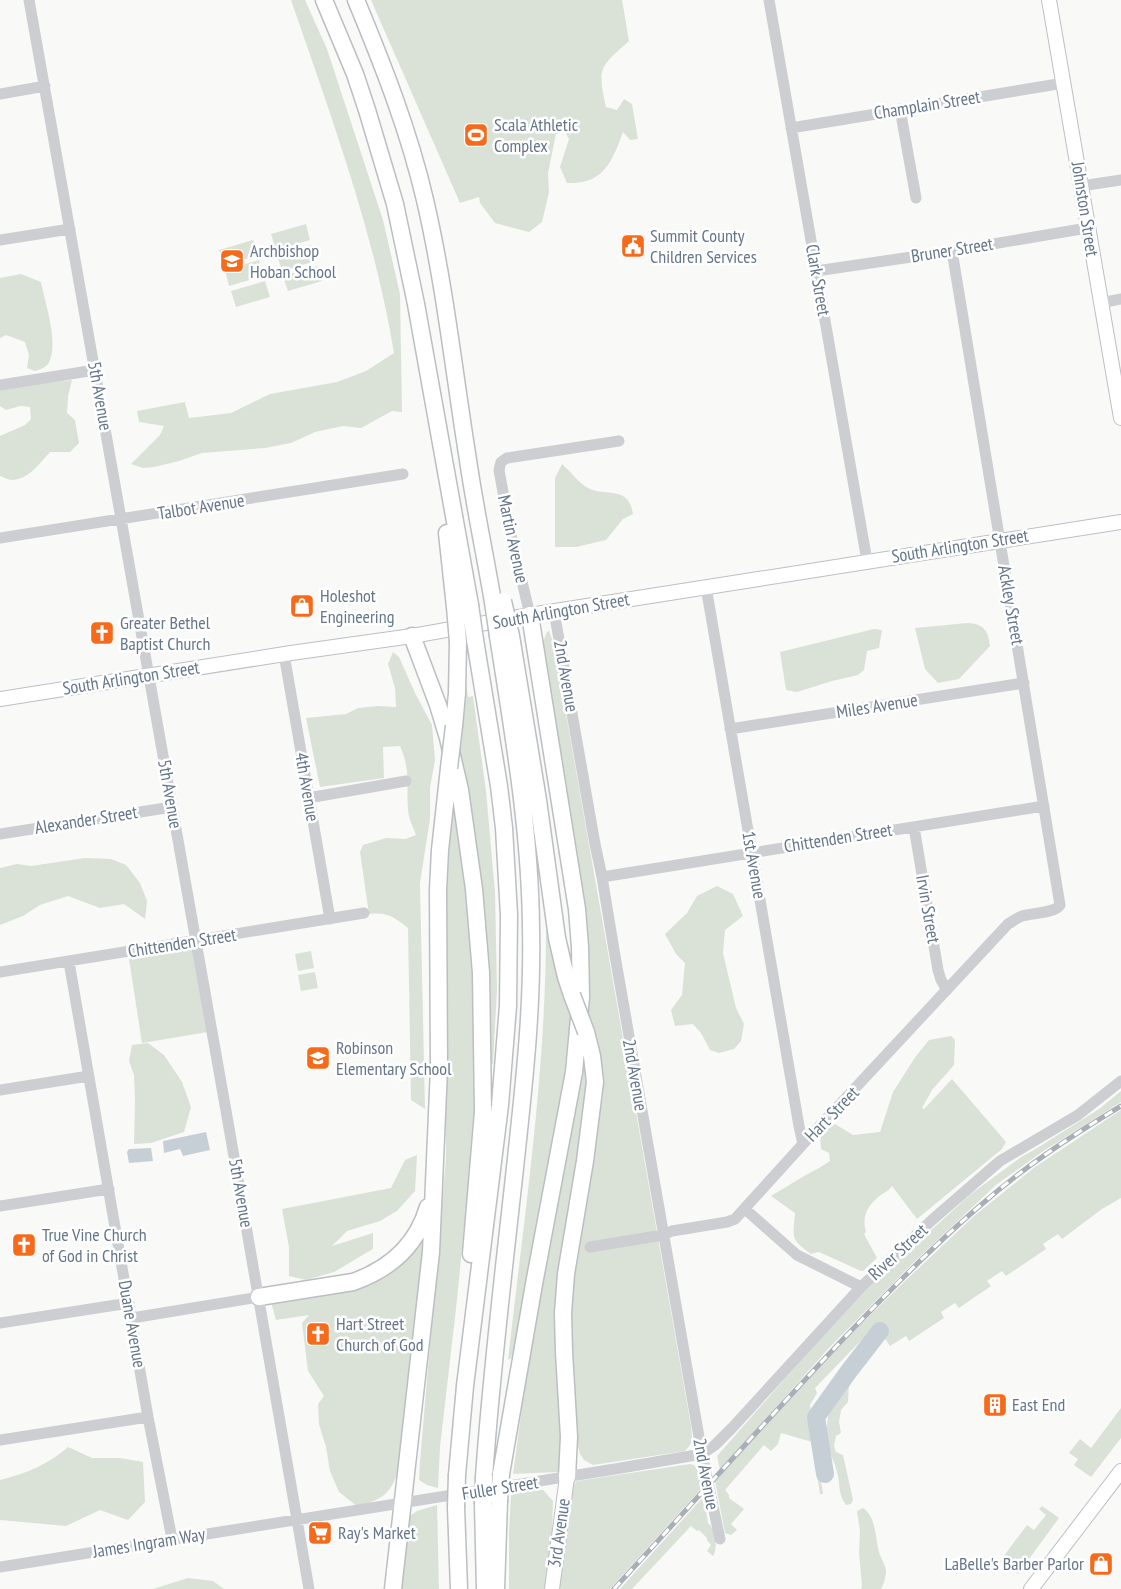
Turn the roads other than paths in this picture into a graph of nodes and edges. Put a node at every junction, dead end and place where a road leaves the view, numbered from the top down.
1 (29, 0) edge
2 (324, 0) edge
3 (356, 0) edge
4 (769, 0) edge
5 (1049, 0) edge
6 (1064, 83) junction
7 (45, 86) junction
8 (0, 94) edge
9 (900, 110) junction
10 (791, 128) junction
11 (1121, 180) edge
12 (1081, 186) junction
13 (916, 198) dead end
14 (1087, 228) junction
15 (70, 229) junction
16 (0, 240) edge
17 (952, 251) junction
18 (816, 271) junction
19 (1121, 299) edge
20 (1100, 302) junction
21 (95, 370) junction
22 (0, 385) edge
23 (1121, 418) edge
24 (619, 441) dead end
25 (403, 474) dead end
26 (121, 520) junction
27 (1121, 522) edge
28 (0, 538) edge
29 (1000, 540) junction
30 (867, 561) junction
31 (706, 587) junction
32 (462, 606) junction
33 (554, 611) junction
34 (530, 614) junction
35 (412, 636) junction
36 (504, 636) junction
37 (284, 654) junction
38 (149, 675) junction
39 (1024, 683) junction
40 (0, 699) edge
41 (730, 729) junction
42 (406, 781) dead end
43 (308, 798) junction
44 (1044, 806) junction
45 (172, 807) junction
46 (914, 827) junction
47 (0, 834) edge
48 (751, 852) junction
49 (602, 877) junction
50 (364, 913) dead end
51 (1037, 913) joint
52 (330, 919) junction
53 (196, 941) junction
54 (69, 962) junction
55 (0, 972) edge
56 (947, 990) junction
57 (89, 1076) junction
58 (1121, 1081) edge
59 (0, 1090) edge
60 (803, 1144) junction
61 (435, 1186) junction
62 (109, 1189) junction
63 (0, 1206) edge
64 (745, 1209) junction
65 (663, 1235) junction
66 (590, 1247) dead end
67 (861, 1287) junction
68 (259, 1297) junction
69 (129, 1303) junction
70 (132, 1318) junction
71 (0, 1323) edge
72 (465, 1386) junction
73 (148, 1417) junction
74 (0, 1440) edge
75 (702, 1454) junction
76 (1121, 1471) edge
77 (567, 1477) junction
78 (404, 1502) junction
79 (491, 1502) junction
80 (298, 1520) junction
81 (172, 1539) junction
82 (720, 1539) dead end
83 (0, 1568) edge
84 (309, 1589) edge
85 (394, 1589) edge
86 (459, 1589) edge
87 (485, 1589) edge
88 (496, 1589) edge
89 (552, 1589) edge
90 (1031, 1589) edge

1 - 7 street, 5th Avenue
2 - 32 highway
3 - 36 highway, bridge
4 - 10 street, Clark Street
5 - 6 main road, Johnston Street
6 - 9 street, Champlain Street
6 - 12 main road, Johnston Street
7 - 8 street
7 - 15 street, 5th Avenue
9 - 10 street, Champlain Street
9 - 13 street
10 - 18 street, Clark Street
11 - 12 street
12 - 14 main road, Johnston Street
14 - 17 street, Bruner Street
14 - 20 main road, Johnston Street
15 - 16 street
15 - 21 street, 5th Avenue
17 - 18 street, Bruner Street
17 - 29 street, Ackley Street
18 - 30 street, Clark Street
19 - 20 street
20 - 23 main road, Johnston Street
21 - 22 street
21 - 26 street, 5th Avenue
24 - 34 street, Martin Avenue
25 - 26 street, Talbot Avenue
26 - 28 street, Talbot Avenue
26 - 38 street, 5th Avenue
27 - 29 main road, South Arlington Street
29 - 30 main road, South Arlington Street
29 - 39 street, Ackley Street
30 - 31 main road, South Arlington Street
31 - 33 main road, South Arlington Street
31 - 41 street, 1st Avenue
32 - 61 highway, bridge
32 - 72 highway, bridge
33 - 34 main road, South Arlington Street
33 - 49 street, 2nd Avenue
34 - 35 main road, South Arlington Street
34 - 79 highway, bridge
35 - 37 main road, South Arlington Street
35 - 72 highway
36 - 77 highway, bridge
36 - 79 highway, bridge
37 - 38 main road, South Arlington Street
37 - 43 street, 4th Avenue
38 - 40 main road, South Arlington Street
38 - 45 street, 5th Avenue
39 - 41 street, Miles Avenue
39 - 44 street, Ackley Street
41 - 48 street, 1st Avenue
42 - 43 street
43 - 52 street, 4th Avenue
44 - 46 street, Chittenden Street
44 - 51 street, Ackley Street
45 - 47 street, Alexander Street
45 - 53 street, 5th Avenue
46 - 48 street, Chittenden Street
46 - 56 street, Irvin Street
48 - 49 street, Chittenden Street
48 - 60 street, 1st Avenue
49 - 65 street, 2nd Avenue
50 - 52 street, Chittenden Street
51 - 56 street, Hart Street
52 - 53 street, Chittenden Street
53 - 54 street, Chittenden Street
53 - 68 street, 5th Avenue
54 - 55 street, Chittenden Street
54 - 57 street, Duane Avenue
56 - 60 street, Hart Street
57 - 59 street
57 - 62 street, Duane Avenue
58 - 67 street, River Street
60 - 64 street, Hart Street
61 - 68 highway
61 - 78 highway
62 - 63 street
62 - 69 street, Duane Avenue
64 - 65 street, Hart Street
64 - 67 street
65 - 66 street, Hart Street
65 - 75 street, 2nd Avenue
67 - 75 street, River Street
68 - 70 street
68 - 80 street, 5th Avenue
69 - 70 street, Duane Avenue
69 - 71 street
70 - 73 street, Duane Avenue
72 - 86 highway, bridge
73 - 74 street
73 - 81 street, Duane Avenue
75 - 77 street, Fuller Street
75 - 82 street, 2nd Avenue
76 - 90 main road
77 - 78 street, Fuller Street
77 - 89 main road, 3rd Avenue
78 - 80 street, Fuller Street
78 - 85 highway
79 - 87 highway
79 - 88 highway
80 - 81 street, James Ingram Way
80 - 84 street, 5th Avenue
81 - 83 street, James Ingram Way

